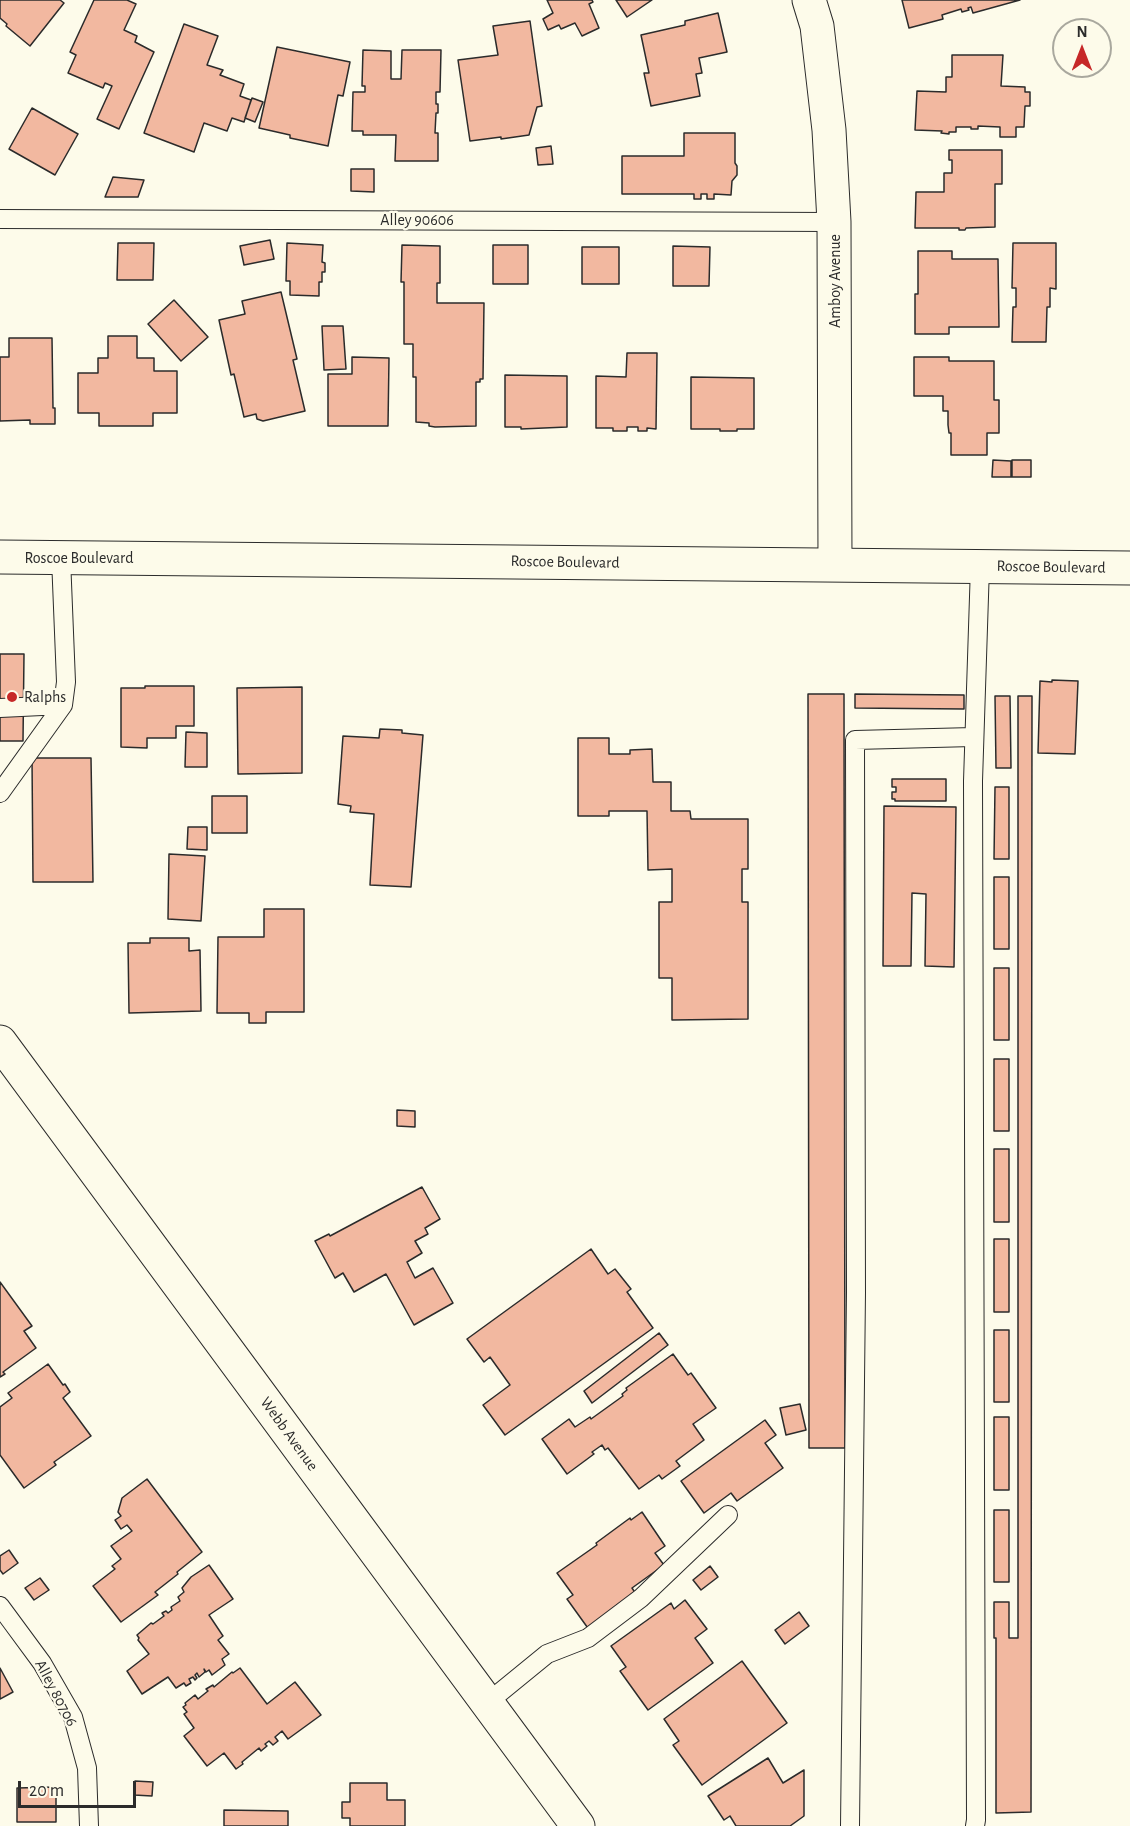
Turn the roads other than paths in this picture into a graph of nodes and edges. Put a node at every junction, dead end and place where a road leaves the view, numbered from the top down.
1 (809, 0) edge
2 (0, 219) edge
3 (834, 222) junction
4 (0, 557) edge
5 (61, 558) junction
6 (836, 564) junction
7 (980, 566) junction
8 (1130, 568) edge
9 (63, 705) junction
10 (0, 708) edge
11 (974, 737) junction
12 (0, 793) edge
13 (0, 1041) edge
14 (728, 1515) dead end
15 (0, 1606) edge
16 (487, 1703) junction
17 (89, 1826) edge
18 (578, 1826) edge
19 (850, 1826) edge
20 (975, 1826) edge

1 - 3 street, Amboy Avenue
2 - 3 lane, Alley 90606
3 - 6 street, Amboy Avenue
4 - 5 street, Roscoe Boulevard
5 - 6 street, Roscoe Boulevard
5 - 9 lane
6 - 7 street, Roscoe Boulevard
7 - 8 street, Roscoe Boulevard
7 - 11 lane
9 - 10 lane
9 - 12 lane
11 - 19 lane
11 - 20 lane
13 - 16 street, Webb Avenue
14 - 16 lane
15 - 17 lane, Alley 80706
16 - 18 street, Webb Avenue

